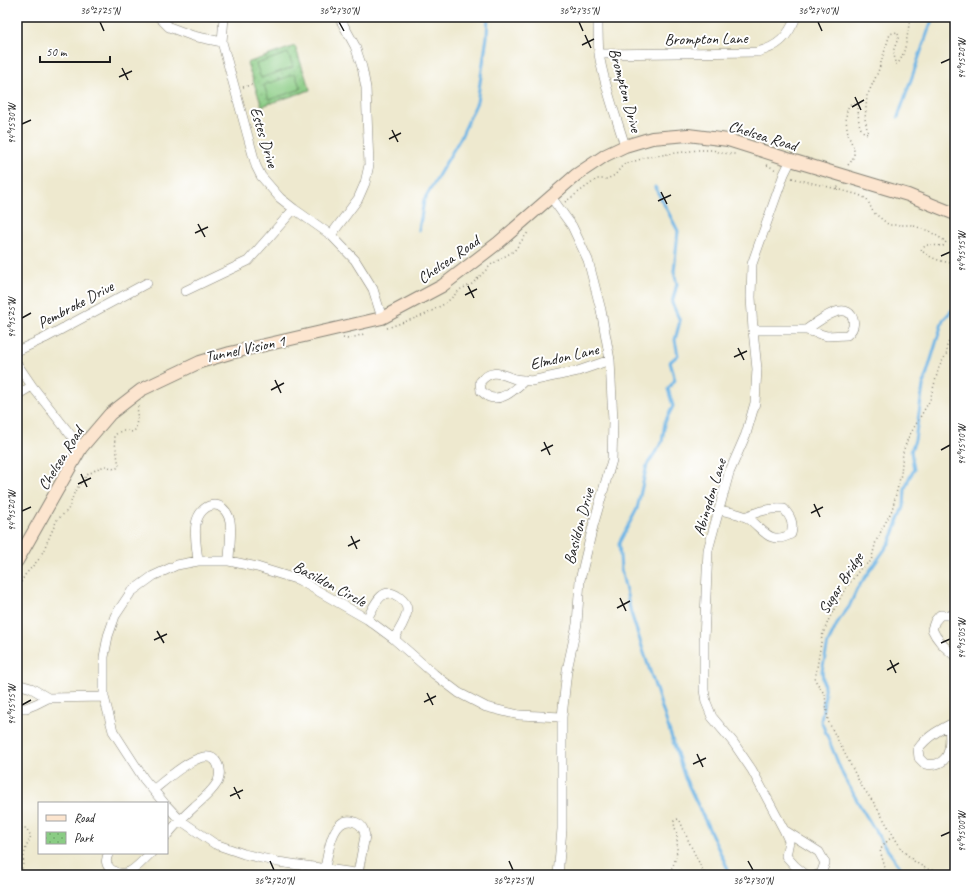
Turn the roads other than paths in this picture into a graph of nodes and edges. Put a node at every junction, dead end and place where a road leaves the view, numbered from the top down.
1 (159, 17) edge
2 (224, 17) edge
3 (339, 17) edge
4 (598, 17) edge
5 (796, 17) edge
6 (222, 42) junction
7 (599, 54) junction
8 (625, 146) junction
9 (791, 160) junction
10 (551, 197) junction
11 (294, 209) junction
12 (955, 214) edge
13 (331, 235) junction
14 (147, 283) dead end
15 (185, 291) dead end
16 (382, 324) junction
17 (753, 330) junction
18 (806, 330) junction
19 (17, 351) edge
20 (610, 360) junction
21 (17, 364) edge
22 (525, 380) dead end
23 (32, 386) junction
24 (17, 394) edge
25 (81, 448) junction
26 (719, 510) junction
27 (745, 517) junction
28 (17, 561) edge
29 (198, 561) junction
30 (229, 561) junction
31 (366, 619) junction
32 (955, 619) edge
33 (394, 639) junction
34 (955, 656) edge
35 (17, 684) edge
36 (104, 697) junction
37 (48, 698) junction
38 (17, 708) edge
39 (562, 718) junction
40 (952, 723) edge
41 (153, 790) junction
42 (163, 802) edge
43 (168, 807) edge
44 (180, 820) junction
45 (784, 830) junction
46 (168, 833) edge
47 (108, 854) edge
48 (149, 854) edge
49 (325, 868) junction
50 (358, 873) junction
51 (369, 875) edge
52 (558, 875) edge
53 (806, 875) edge
54 (817, 875) edge

1 - 6 street
2 - 6 street, Estes Drive
3 - 13 street
4 - 7 street, Brompton Drive
5 - 7 street, Brompton Lane
6 - 11 street, Estes Drive
7 - 8 street, Brompton Drive
8 - 9 street, Chelsea Road
8 - 10 street, Chelsea Road
9 - 12 street, Chelsea Road
9 - 17 street, Abingdon Lane
10 - 16 street, Chelsea Road
10 - 20 street, Basildon Drive
11 - 13 street, Estes Drive
11 - 15 street
13 - 16 street, Estes Drive
14 - 19 street, Pembroke Drive
16 - 25 street, Chelsea Road
17 - 18 street
17 - 26 street, Abingdon Lane
18 - 18 street
20 - 22 street, Elmdon Lane
20 - 39 street, Basildon Drive
21 - 23 street
23 - 24 street
23 - 25 street
25 - 28 street, Chelsea Road
26 - 27 street
26 - 45 street, Abingdon Lane
27 - 27 street
29 - 30 street, Basildon Circle
29 - 30 street
29 - 36 street, Basildon Circle
30 - 31 street, Basildon Circle
31 - 33 street, Basildon Circle
31 - 33 street
32 - 34 street
33 - 39 street, Basildon Circle
35 - 37 street
36 - 37 street
36 - 41 street, Basildon Circle
37 - 38 street
39 - 52 street, Basildon Drive
40 - 40 street
41 - 42 street, Basildon Circle
41 - 44 street
43 - 44 street
44 - 46 street
44 - 49 street
45 - 53 street, Abingdon Lane
45 - 54 street, Abingdon Lane
47 - 48 street
49 - 50 street
49 - 50 street
50 - 51 street

